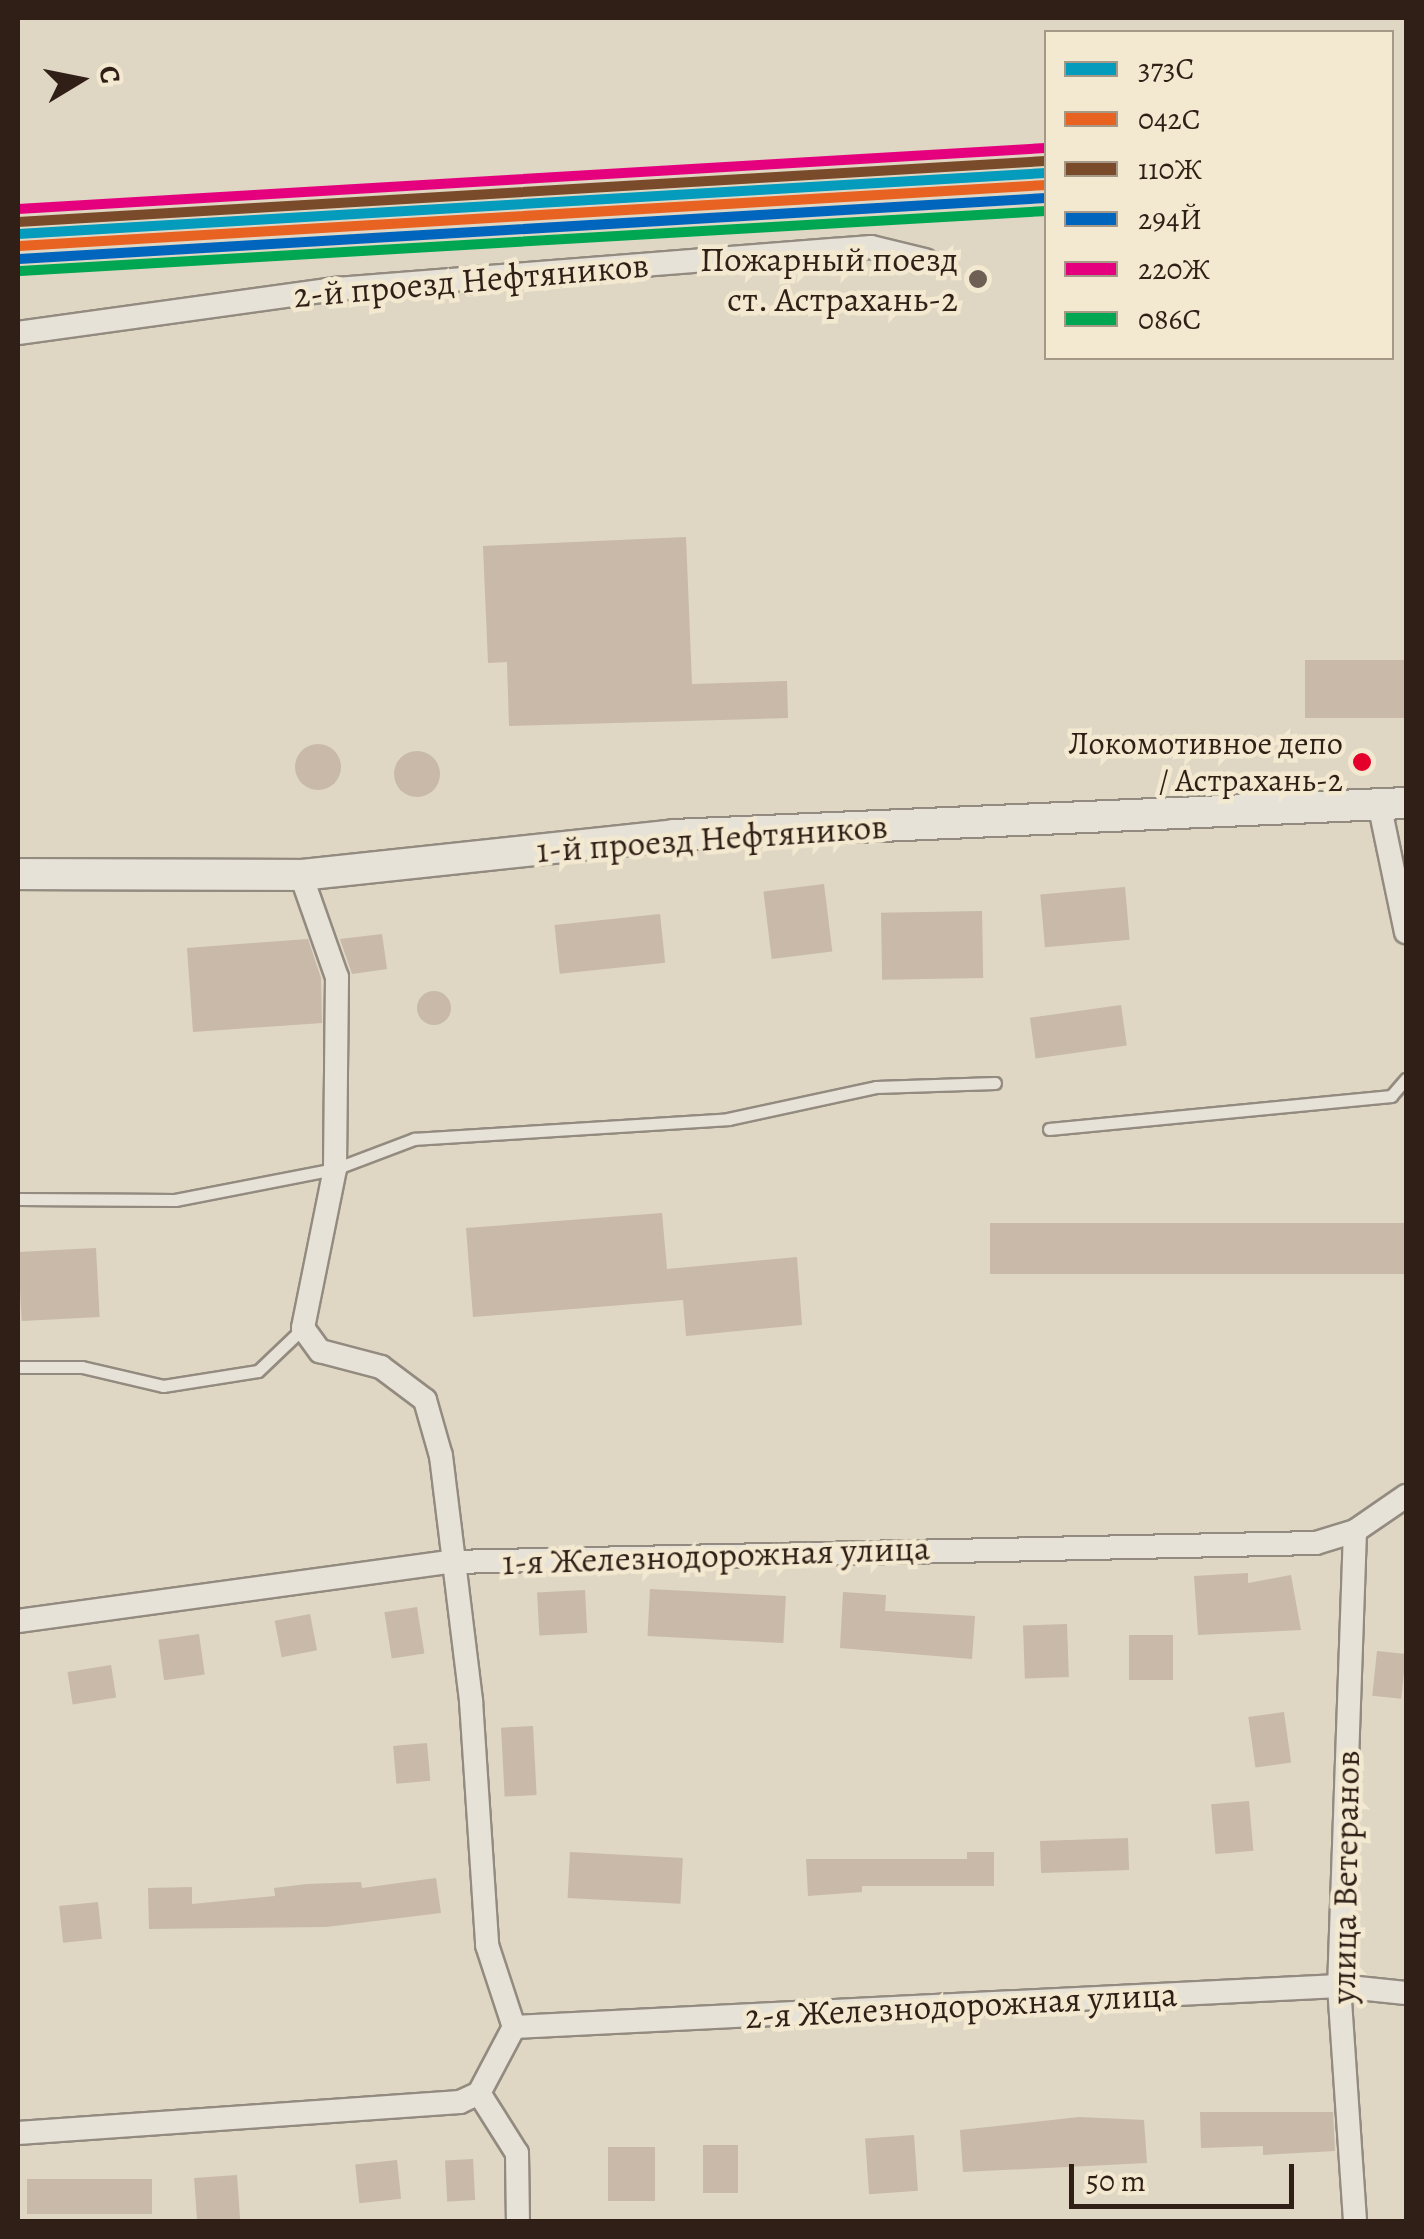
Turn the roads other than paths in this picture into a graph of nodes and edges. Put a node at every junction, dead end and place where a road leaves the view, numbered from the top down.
1 (925, 260) dead end
2 (18, 333) edge
3 (1393, 803) edge
4 (18, 874) edge
5 (301, 875) junction
6 (1406, 932) edge
7 (1406, 1079) edge
8 (995, 1083) dead end
9 (1406, 1094) edge
10 (1391, 1096) junction
11 (1049, 1129) dead end
12 (334, 1169) junction
13 (18, 1199) edge
14 (304, 1328) junction
15 (18, 1367) edge
16 (1406, 1496) edge
17 (1355, 1532) junction
18 (451, 1562) junction
19 (18, 1621) edge
20 (1340, 1986) junction
21 (1406, 1994) edge
22 (514, 2027) junction
23 (478, 2093) junction
24 (18, 2133) edge
25 (518, 2222) edge
26 (1356, 2222) edge

1 - 2 street, 2-й проезд Нефтяников
3 - 5 street, 1-й проезд Нефтяников
3 - 6 street
4 - 5 street, 1-й проезд Нефтяников
5 - 12 street
7 - 10 lane
8 - 12 lane
9 - 10 lane
10 - 11 lane
12 - 13 lane
12 - 14 street
14 - 15 lane
14 - 18 street
16 - 17 street, 1-я Железнодорожная улица
17 - 18 street, 1-я Железнодорожная улица
17 - 20 street, улица Ветеранов
18 - 19 street, 1-я Железнодорожная улица
18 - 22 street
20 - 21 street, 2-я Железнодорожная улица
20 - 22 street, 2-я Железнодорожная улица
20 - 26 street, улица Ветеранов
22 - 23 street
23 - 24 street
23 - 25 street

